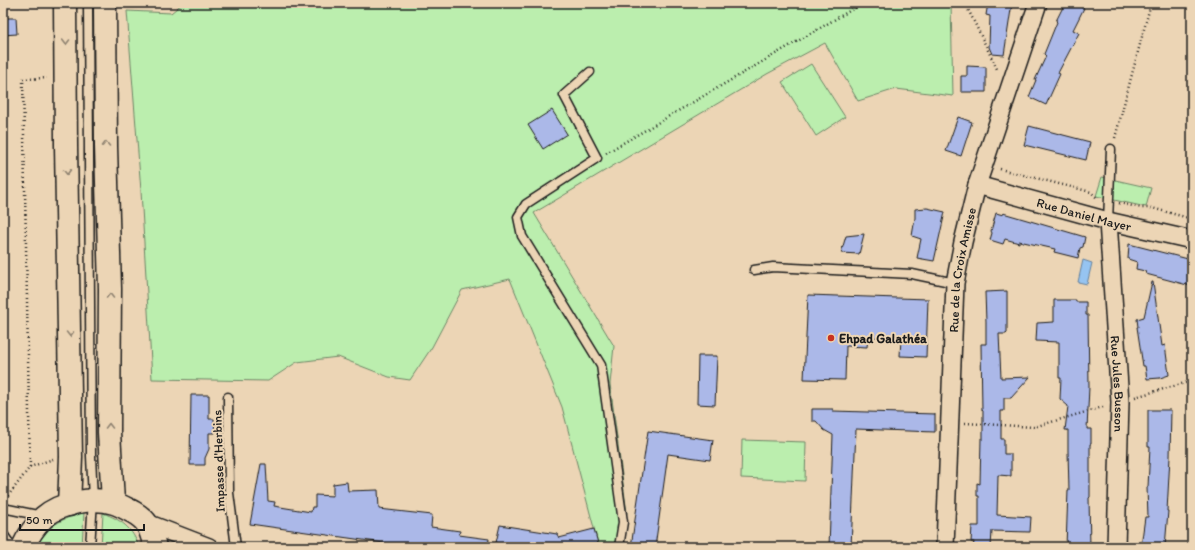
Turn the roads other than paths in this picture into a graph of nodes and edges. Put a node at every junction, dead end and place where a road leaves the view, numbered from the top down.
1 (65, 3) edge
2 (88, 3) edge
3 (105, 3) edge
4 (1038, 3) edge
5 (590, 72) dead end
6 (1112, 149) road end
7 (977, 185) junction
8 (1108, 222) junction
9 (1192, 240) edge
10 (754, 270) dead end
11 (955, 283) junction
12 (228, 397) dead end
13 (103, 501) junction
14 (69, 505) junction
15 (3, 508) edge
16 (45, 517) junction
17 (146, 523) junction
18 (3, 534) edge
19 (12, 547) edge
20 (23, 547) edge
21 (90, 547) edge
22 (155, 547) edge
23 (209, 547) edge
24 (236, 547) edge
25 (619, 547) edge
26 (945, 547) edge
27 (1116, 547) edge

1 -> 14 main road
2 - 13 lane
13 -> 3 main road
4 - 7 street, Rue de la Croix Amisse
5 - 25 lane
6 - 8 lane
7 - 8 street, Rue Daniel Mayer
7 - 11 street, Rue de la Croix Amisse
8 - 9 street, Rue Daniel Mayer
8 - 27 street, Rue Jules Busson
10 - 11 lane
11 - 26 street, Rue de la Croix Amisse
12 - 24 lane, Impasse d'Herbins
13 - 14 main road
13 - 17 main road
13 - 21 lane
14 - 16 main road
15 - 16 lane
16 - 20 main road
17 - 22 main road
17 - 23 street
18 - 19 lane

